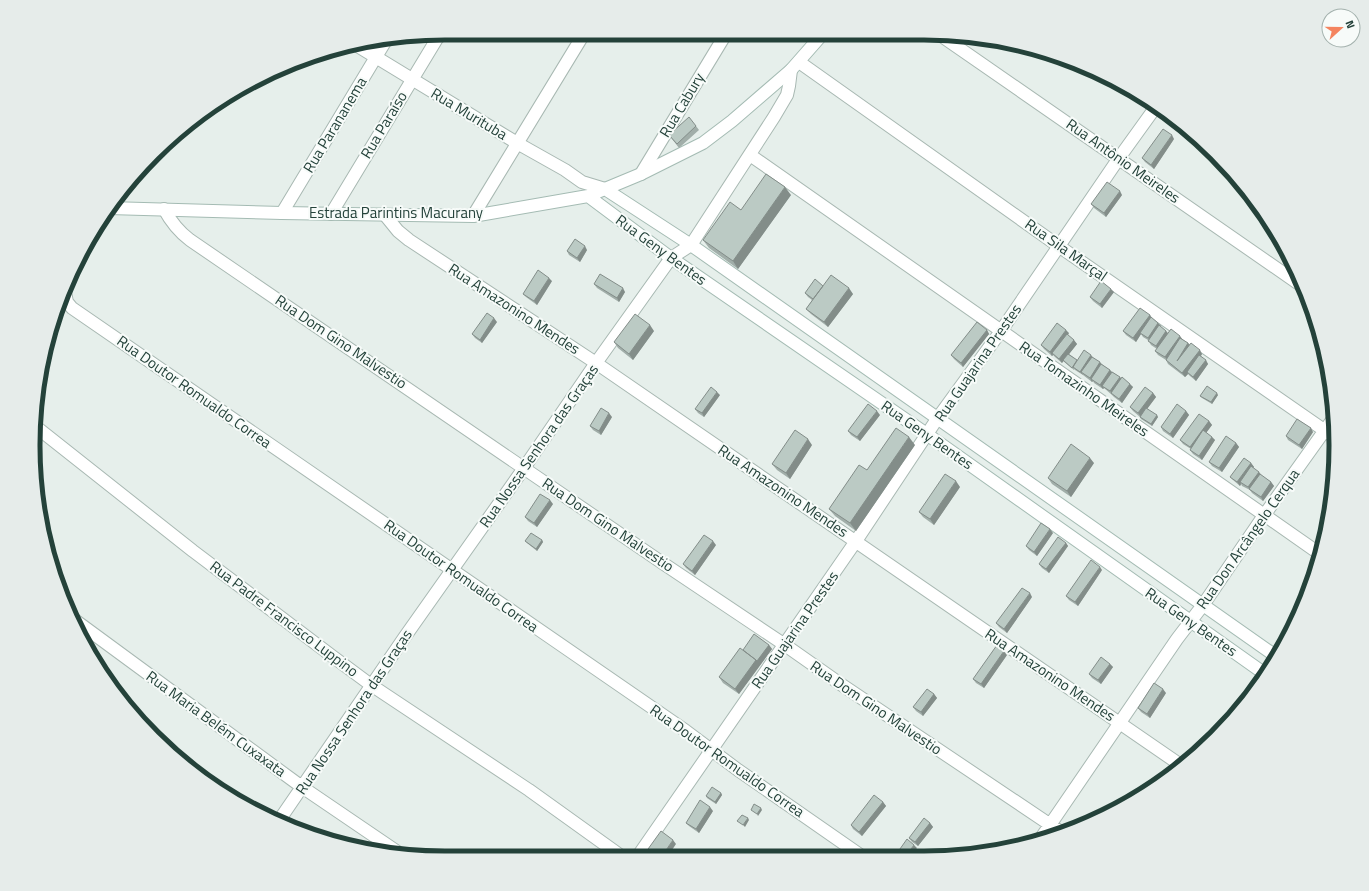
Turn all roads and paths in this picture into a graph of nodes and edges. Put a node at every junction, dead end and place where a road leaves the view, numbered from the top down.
1 (436, 40) edge
2 (580, 40) edge
3 (722, 40) edge
4 (817, 40) edge
5 (949, 41) edge
6 (383, 45) edge
7 (362, 49) edge
8 (376, 57) junction
9 (795, 66) junction
10 (412, 79) junction
11 (1153, 111) edge
12 (516, 143) junction
13 (750, 155) junction
14 (1119, 158) junction
15 (641, 174) junction
16 (582, 182) junction
17 (604, 189) junction
18 (588, 196) junction
19 (117, 208) edge
20 (164, 209) junction
21 (282, 213) junction
22 (331, 214) junction
23 (385, 215) junction
24 (473, 216) junction
25 (691, 246) junction
26 (1060, 246) junction
27 (671, 258) junction
28 (1293, 280) edge
29 (67, 302) edge
30 (1001, 331) junction
31 (596, 363) junction
32 (937, 419) junction
33 (41, 430) edge
34 (1329, 433) edge
35 (928, 435) junction
36 (1329, 436) edge
37 (524, 468) junction
38 (1265, 514) junction
39 (856, 541) junction
40 (1315, 550) edge
41 (452, 570) junction
42 (1203, 605) junction
43 (1190, 622) junction
44 (82, 626) edge
45 (785, 645) junction
46 (1272, 653) edge
47 (1261, 672) edge
48 (371, 685) junction
49 (1120, 722) junction
50 (711, 750) junction
51 (1176, 762) edge
52 (302, 788) junction
53 (282, 816) edge
54 (1050, 825) junction
55 (1055, 828) edge
56 (1045, 832) edge
57 (393, 848) edge
58 (613, 851) edge
59 (641, 851) edge
60 (854, 851) edge

1 - 10 street, Rua Paraíso
2 - 12 street
3 - 15 street, Rua Cabury
4 - 9 street, Estrada Parintins Macurany
5 - 14 street, Rua Antônio Meireles
6 - 8 street, Rua Parananema
7 - 8 street, Rua Murituba
8 - 10 street, Rua Murituba
8 - 21 street, Rua Parananema
9 - 13 street, Rua Nossa Senhora das Graças
9 - 15 street, Estrada Parintins Macurany
9 - 26 street, Rua Sila Marçal
10 - 12 street, Rua Murituba
10 - 22 street, Rua Paraíso
11 - 14 street, Rua Guajarina Prestes
12 - 16 street, Rua Murituba
12 - 24 street
13 - 25 street, Rua Nossa Senhora das Graças
13 - 30 street, Rua Tomazinho Meireles
14 - 26 street, Rua Guajarina Prestes
14 - 28 street, Rua Antônio Meireles
15 - 17 street, Estrada Parintins Macurany
16 - 17 street, Rua Murituba
16 - 18 street
17 - 18 street, Estrada Parintins Macurany
17 - 25 street, Rua Geny Bentes
18 - 24 street, Estrada Parintins Macurany
18 - 27 street, Rua Geny Bentes
19 - 20 street, Estrada Parintins Macurany
20 - 21 street, Estrada Parintins Macurany
20 - 37 street, Rua Dom Gino Malvestio
21 - 22 street, Estrada Parintins Macurany
22 - 23 street, Estrada Parintins Macurany
23 - 24 street, Estrada Parintins Macurany
23 - 31 street, Rua Amazonino Mendes
25 - 27 street, Rua Nossa Senhora das Graças
25 - 32 street, Rua Geny Bentes
26 - 30 street, Rua Guajarina Prestes
26 - 34 street, Rua Sila Marçal
27 - 31 street, Rua Nossa Senhora das Graças
27 - 35 street, Rua Geny Bentes
29 - 41 street, Rua Doutor Romualdo Correa
30 - 32 street, Rua Guajarina Prestes
30 - 38 street, Rua Tomazinho Meireles
31 - 37 street, Rua Nossa Senhora das Graças
31 - 39 street, Rua Amazonino Mendes
32 - 35 street, Rua Guajarina Prestes
32 - 42 street, Rua Geny Bentes
33 - 48 street, Rua Padre Francisco Luppino
35 - 39 street, Rua Guajarina Prestes
35 - 43 street, Rua Geny Bentes
36 - 38 street, Rua Don Arcângelo Cerqua
37 - 41 street, Rua Nossa Senhora das Graças
37 - 45 street, Rua Dom Gino Malvestio
38 - 40 street, Rua Tomazinho Meireles
38 - 42 street, Rua Don Arcângelo Cerqua
39 - 45 street, Rua Guajarina Prestes
39 - 49 street, Rua Amazonino Mendes
41 - 48 street, Rua Nossa Senhora das Graças
41 - 50 street, Rua Doutor Romualdo Correa
42 - 43 street, Rua Don Arcângelo Cerqua
42 - 46 street, Rua Geny Bentes
43 - 47 street, Rua Geny Bentes
43 - 49 street, Rua Don Arcângelo Cerqua
44 - 52 street, Rua Maria Belém Cuxaxata
45 - 50 street, Rua Guajarina Prestes
45 - 54 street, Rua Dom Gino Malvestio
48 - 52 street, Rua Nossa Senhora das Graças
48 - 58 street, Rua Padre Francisco Luppino
49 - 51 street, Rua Amazonino Mendes
49 - 54 street, Rua Don Arcângelo Cerqua
50 - 59 street, Rua Guajarina Prestes
50 - 60 street, Rua Doutor Romualdo Correa
52 - 53 street, Rua Nossa Senhora das Graças
52 - 57 street, Rua Maria Belém Cuxaxata
54 - 55 street, Rua Dom Gino Malvestio
54 - 56 street, Rua Don Arcângelo Cerqua

